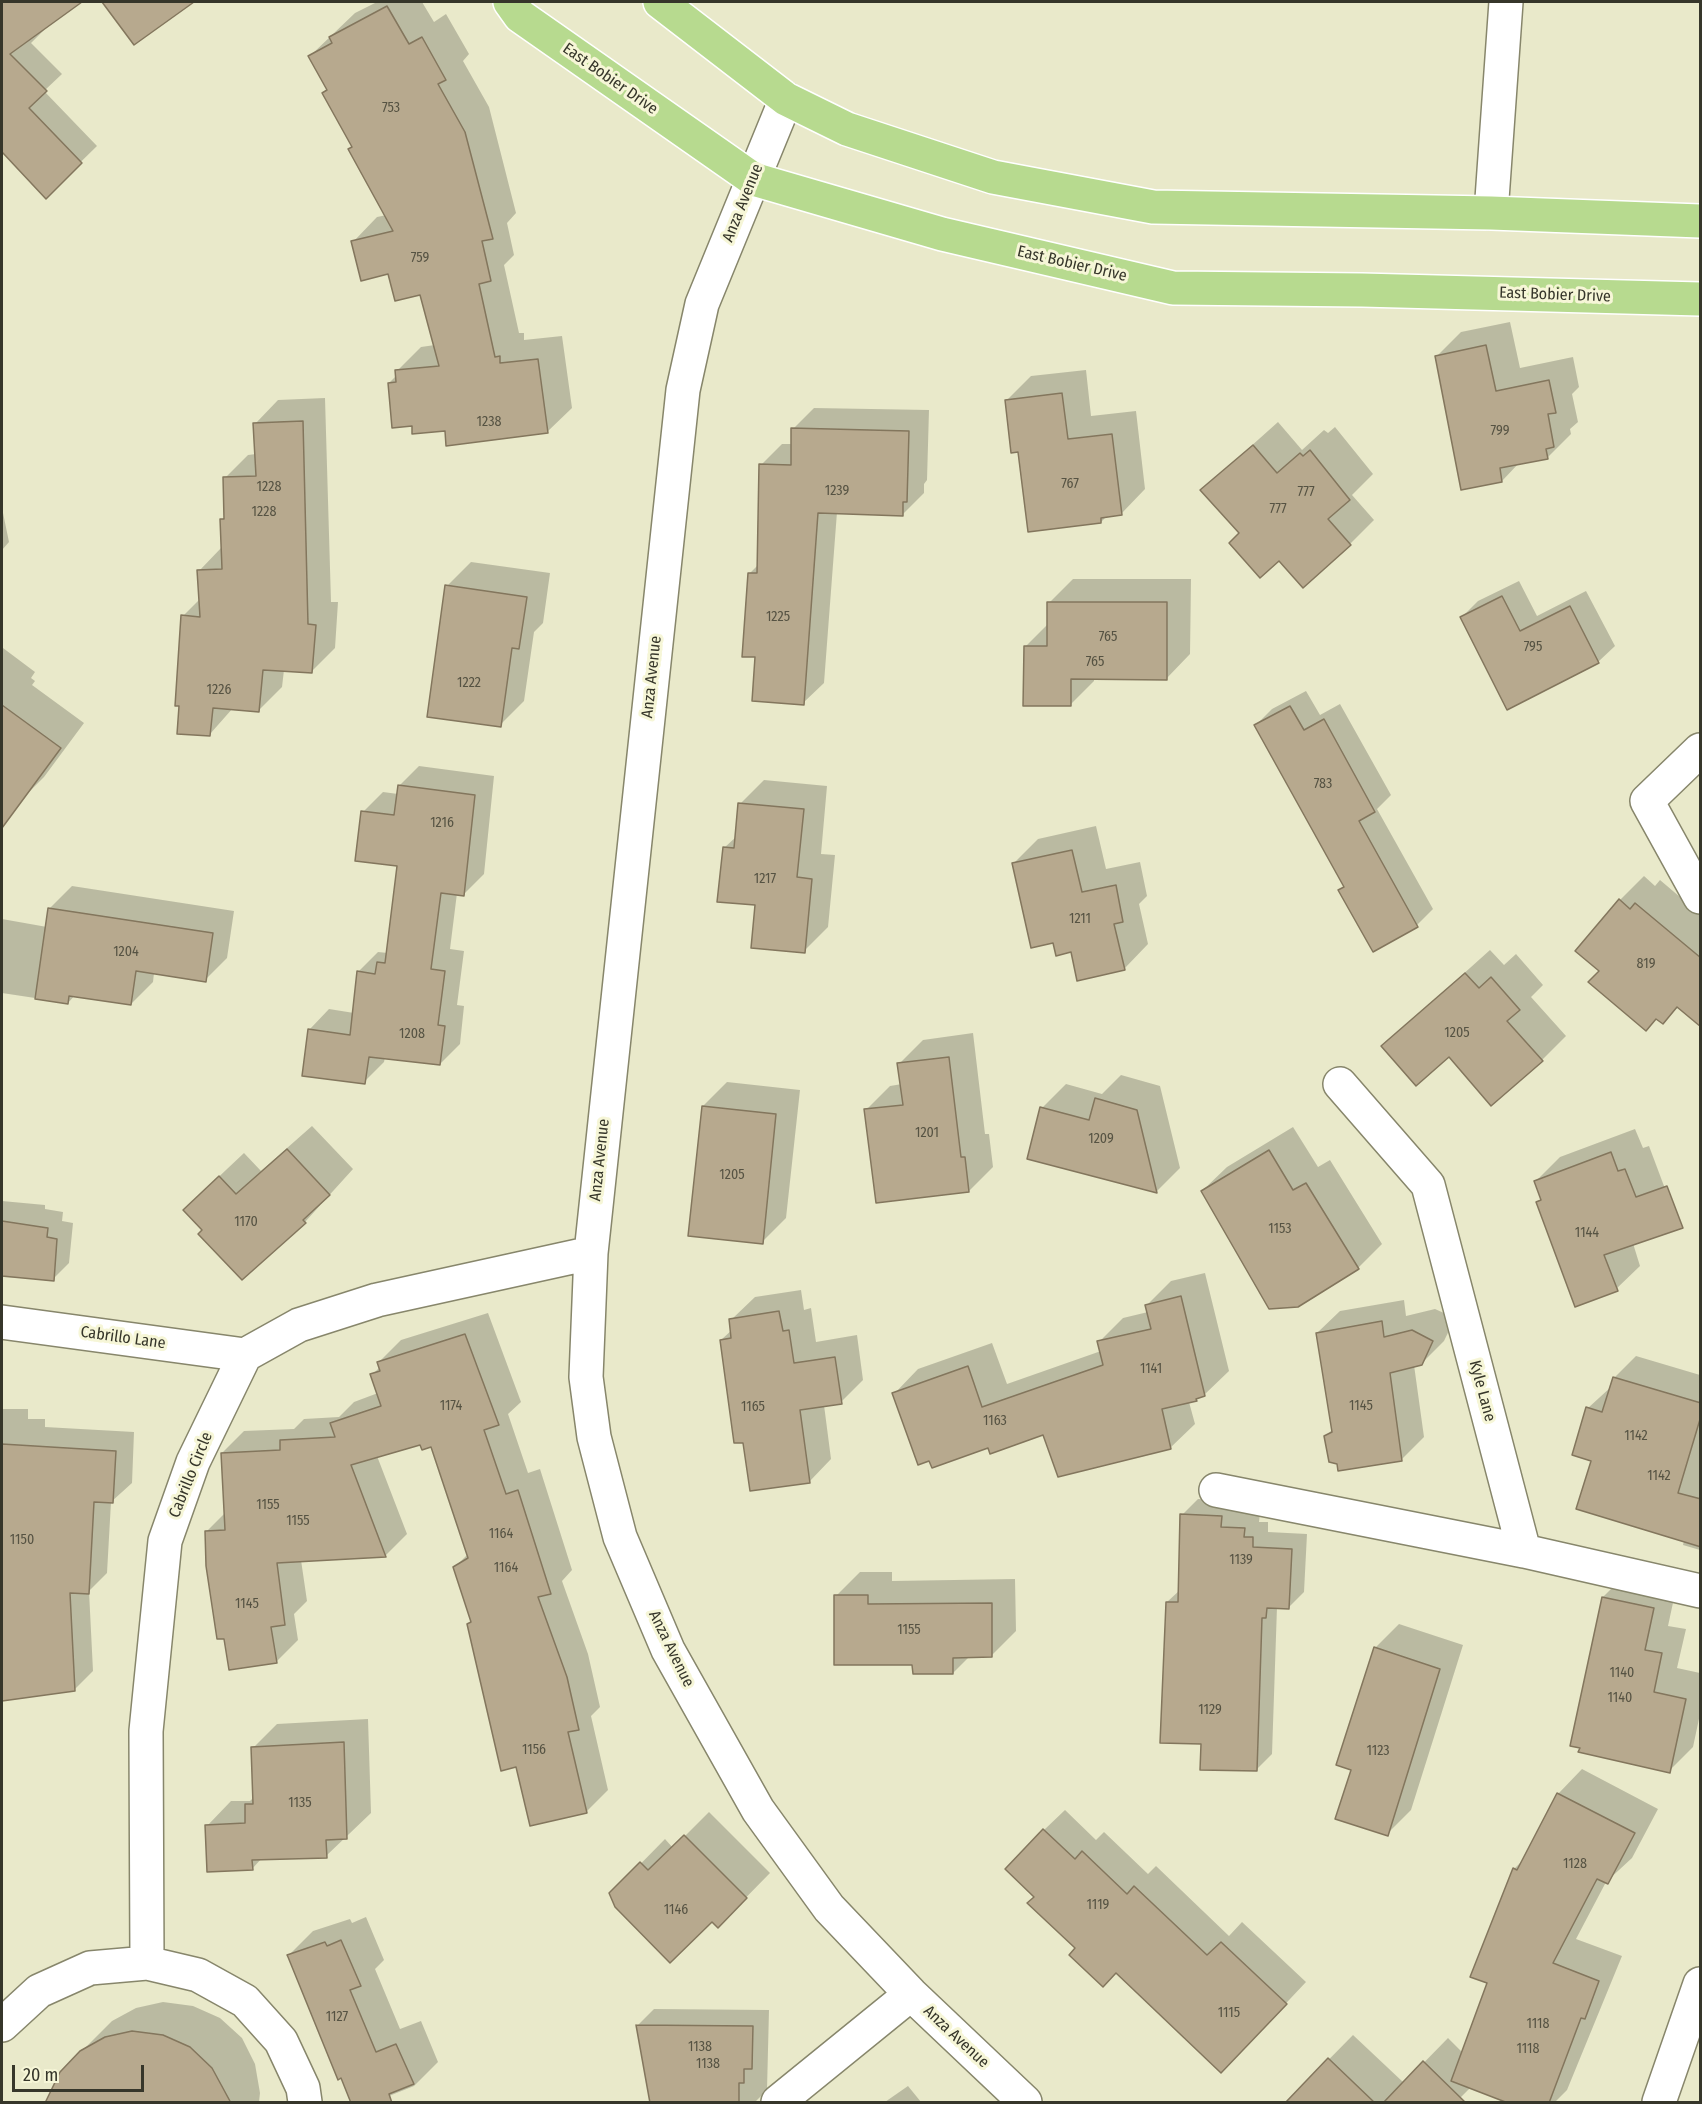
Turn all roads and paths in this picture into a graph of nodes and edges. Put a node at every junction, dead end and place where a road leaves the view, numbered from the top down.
1 (510, 2) edge
2 (660, 2) edge
3 (1506, 2) edge
4 (786, 99) junction
5 (753, 179) junction
6 (1491, 213) junction
7 (1701, 221) edge
8 (1701, 298) edge
9 (1701, 750) edge
10 (1701, 897) edge
11 (1340, 1084) dead end
12 (591, 1253) junction
13 (2, 1322) edge
14 (245, 1354) junction
15 (1216, 1490) dead end
16 (1524, 1551) junction
17 (1701, 1591) edge
18 (147, 1963) junction
19 (1701, 1984) edge
20 (911, 1994) junction
21 (2, 2025) edge
22 (1692, 2037) edge
23 (305, 2103) edge
24 (778, 2103) edge
25 (1025, 2103) edge
26 (1659, 2103) edge

1 - 5 main road, East Bobier Drive
2 - 4 main road
3 - 6 street
4 - 5 street, Anza Avenue
4 - 6 main road
5 - 8 main road, East Bobier Drive
5 - 12 street, Anza Avenue
6 - 7 main road
9 - 10 street
11 - 16 street, Kyle Lane
12 - 14 street
12 - 20 street, Anza Avenue
13 - 14 street, Cabrillo Lane
14 - 18 street, Cabrillo Circle
15 - 16 street
16 - 17 street
18 - 21 street
18 - 23 street
19 - 22 street
20 - 24 street
20 - 25 street, Anza Avenue
22 - 26 street

